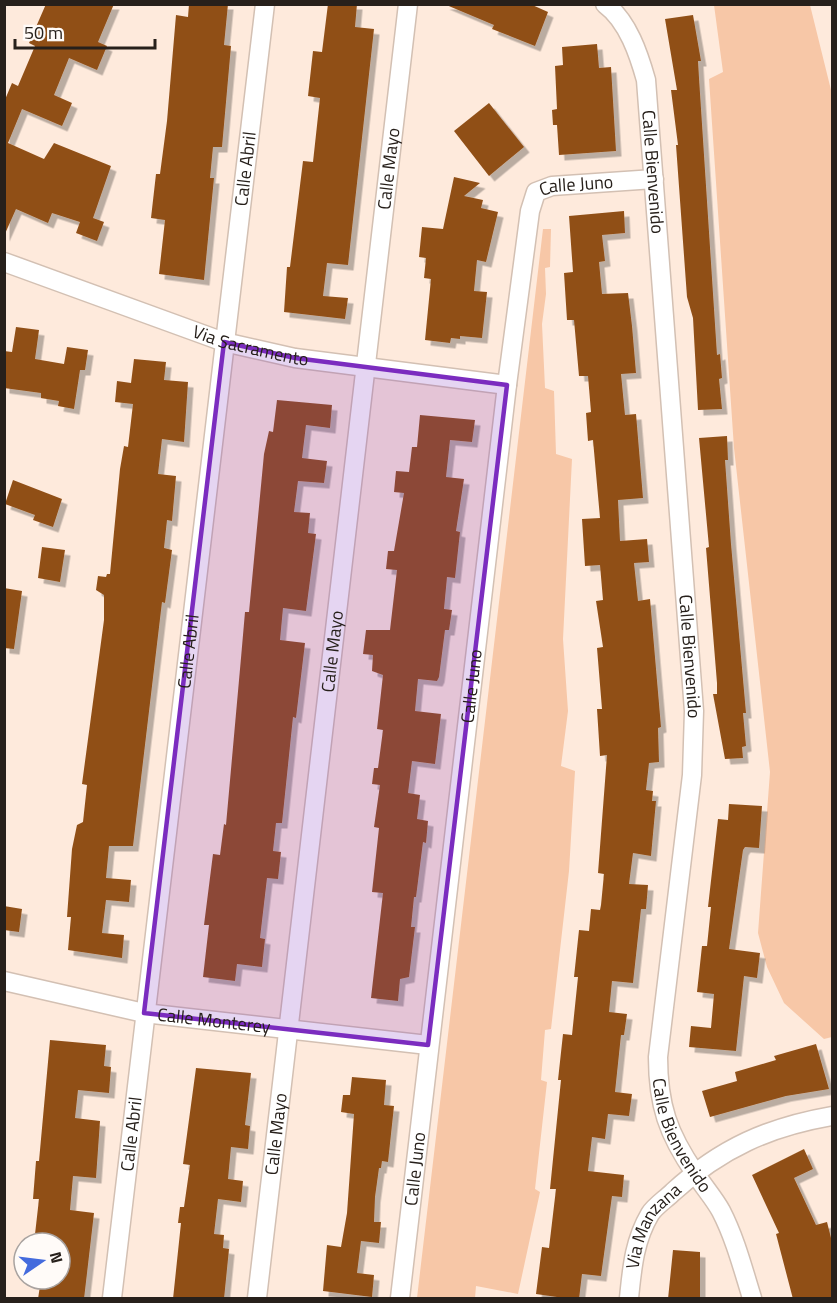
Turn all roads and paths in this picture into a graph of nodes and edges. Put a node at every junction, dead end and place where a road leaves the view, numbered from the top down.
1 (265, 4) edge
2 (408, 4) edge
3 (605, 4) edge
4 (654, 179) junction
5 (4, 262) edge
6 (224, 342) junction
7 (367, 368) junction
8 (507, 385) junction
9 (4, 981) edge
10 (144, 1013) junction
11 (290, 1029) junction
12 (428, 1045) junction
13 (832, 1116) edge
14 (695, 1173) junction
15 (112, 1299) edge
16 (257, 1299) edge
17 (400, 1299) edge
18 (629, 1299) edge
19 (752, 1299) edge

1 - 6 street, Calle Abril
2 - 7 street, Calle Mayo
3 - 4 street, Calle Bienvenido
4 - 8 street, Calle Juno
4 - 14 street, Calle Bienvenido
5 - 6 street, Via Sacramento
6 - 7 street, Via Sacramento
6 - 10 street, Calle Abril
7 - 8 street, Via Sacramento
7 - 11 street, Calle Mayo
8 - 12 street, Calle Juno
9 - 10 street, Calle Monterey
10 - 11 street, Calle Monterey
10 - 15 street, Calle Abril
11 - 12 street, Calle Monterey
11 - 16 street, Calle Mayo
12 - 17 street, Calle Juno
13 - 14 street, Via Manzana
14 - 18 street, Via Manzana
14 - 19 street, Calle Bienvenido

